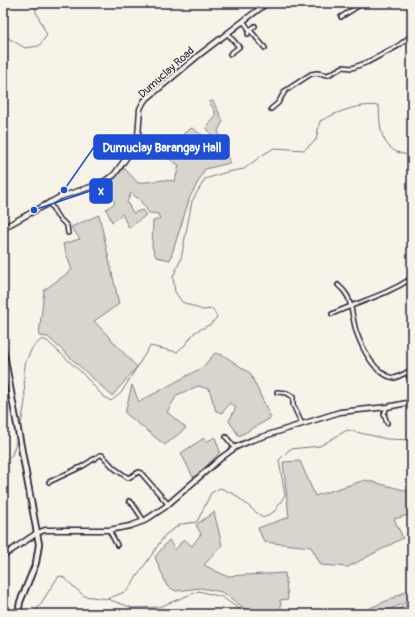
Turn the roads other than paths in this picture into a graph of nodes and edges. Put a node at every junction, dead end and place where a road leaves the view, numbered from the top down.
1 (267, 3) edge
2 (363, 3) edge
3 (341, 17) dead end
4 (243, 21) junction
5 (256, 26) dead end
6 (250, 30) junction
7 (227, 33) junction
8 (248, 34) dead end
9 (412, 34) edge
10 (265, 48) dead end
11 (230, 54) dead end
12 (271, 109) dead end
13 (49, 202) junction
14 (3, 228) edge
15 (68, 233) dead end
16 (412, 278) edge
17 (338, 285) dead end
18 (351, 305) junction
19 (332, 314) dead end
20 (3, 349) edge
21 (412, 370) edge
22 (407, 372) junction
23 (412, 384) edge
24 (277, 392) dead end
25 (412, 402) edge
26 (386, 408) junction
27 (387, 423) dead end
28 (302, 424) junction
29 (226, 437) dead end
30 (235, 448) junction
31 (50, 482) dead end
32 (129, 501) dead end
33 (168, 504) junction
34 (144, 521) junction
35 (109, 530) junction
36 (37, 533) junction
37 (117, 545) dead end
38 (3, 556) edge
39 (18, 612) edge

1 - 4 street, Dumuclay Road
2 - 3 street
4 - 6 street
4 - 7 street, Dumuclay Road
5 - 6 street
6 - 8 street
6 - 10 street
7 - 11 street
7 - 13 street, Dumuclay Road
9 - 12 street
13 - 14 street, Dumuclay Road
13 - 15 street
16 - 18 street
17 - 18 street
18 - 19 street
18 - 22 street
20 - 36 main road
21 - 22 street
22 - 23 street
24 - 28 street
25 - 26 street
26 - 27 street
26 - 28 street
28 - 30 street
29 - 30 street
30 - 33 street
31 - 33 street
32 - 34 street
33 - 34 street
34 - 35 street
35 - 36 street
35 - 37 street
36 - 38 street
36 - 39 main road

